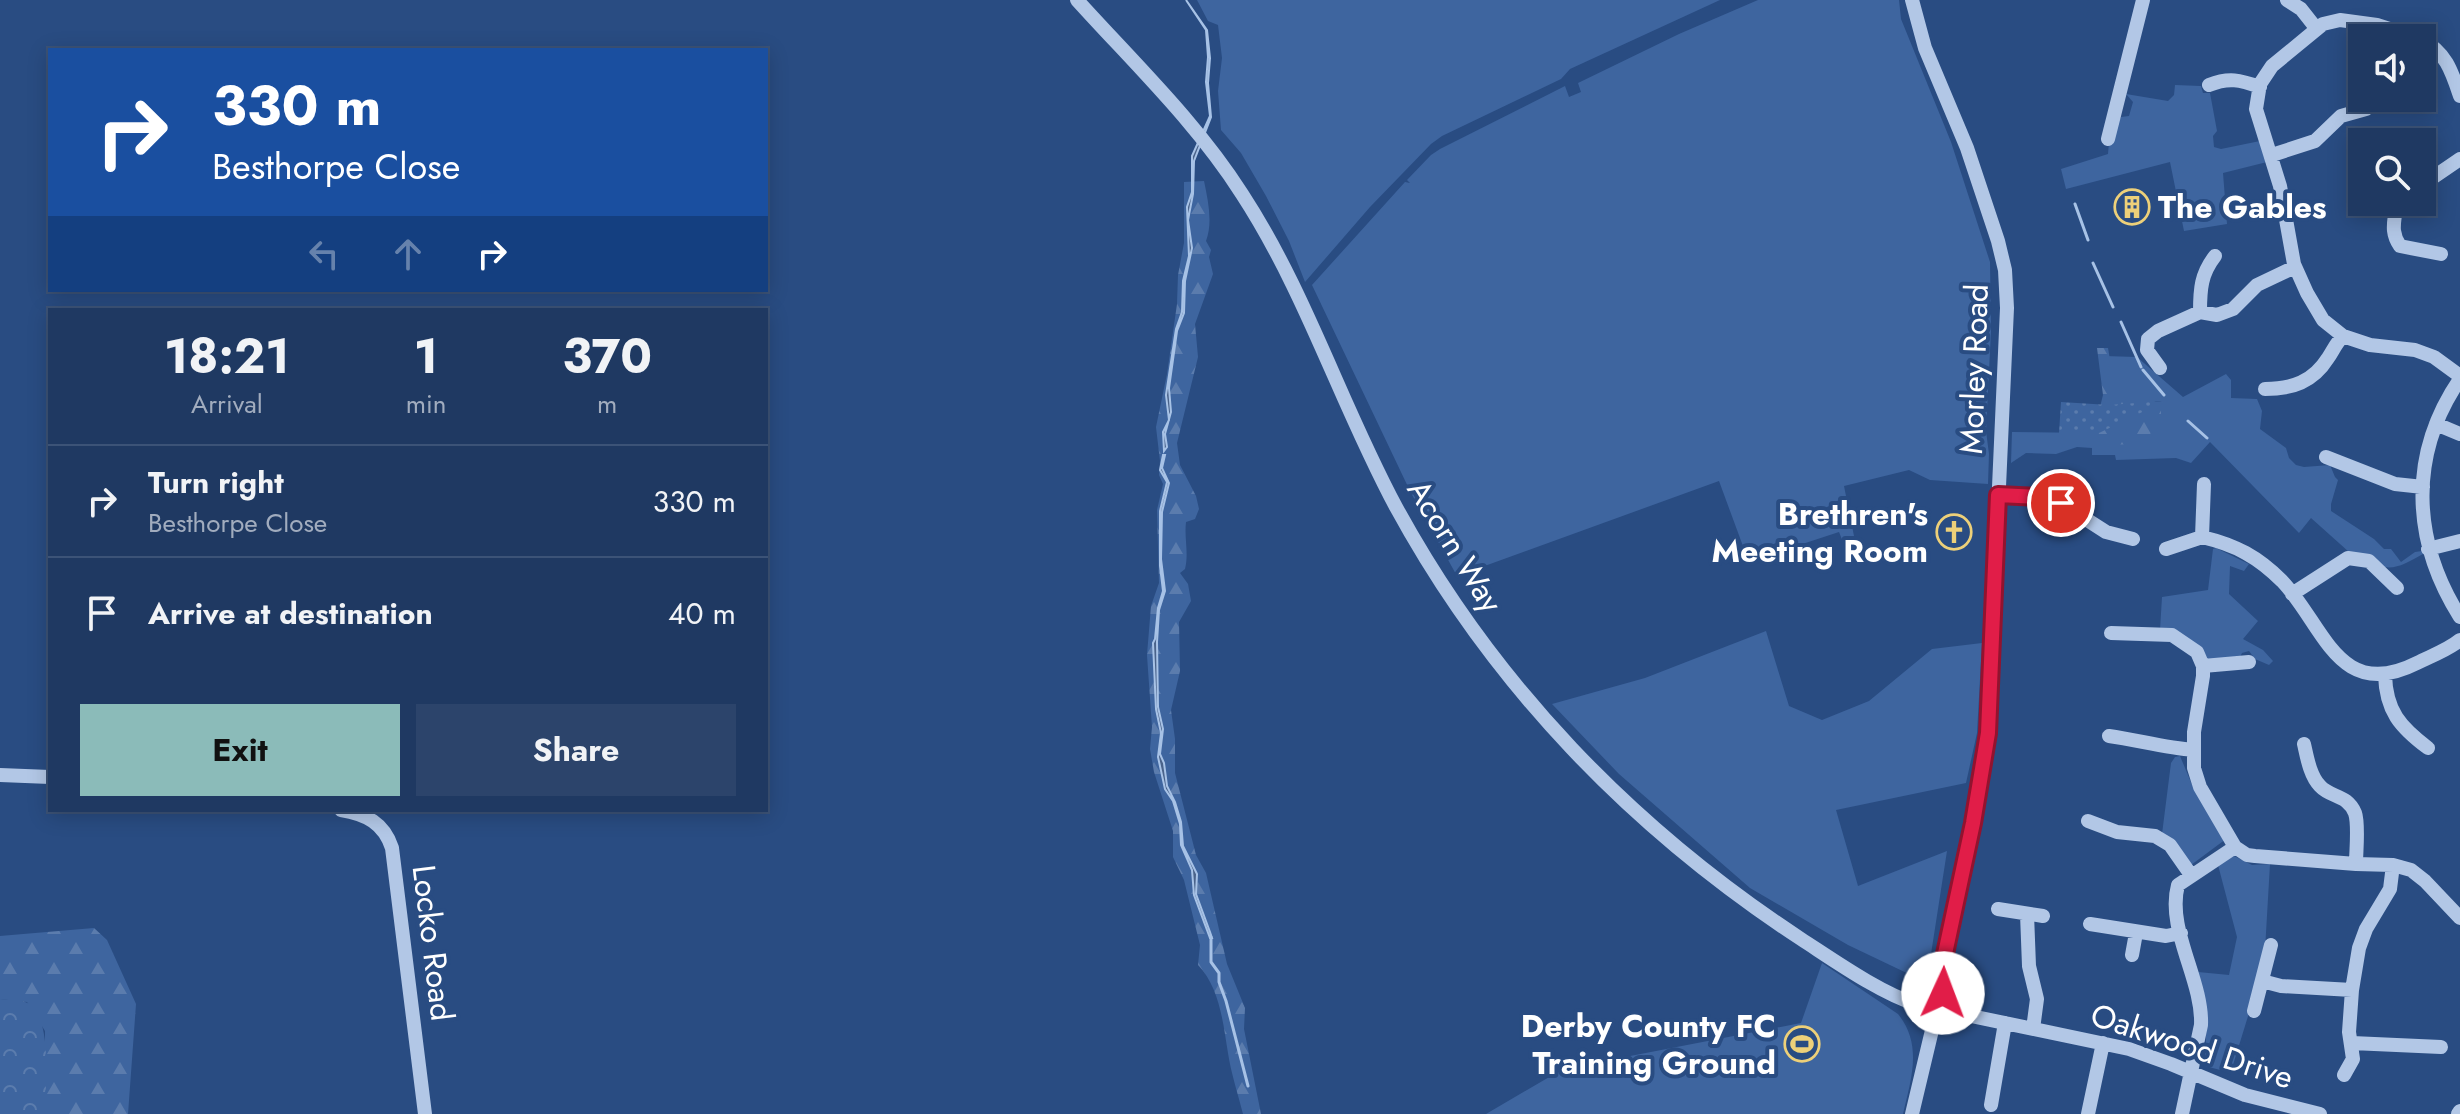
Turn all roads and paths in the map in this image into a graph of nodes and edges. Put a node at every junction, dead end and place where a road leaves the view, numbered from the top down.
1 (1077, 0) edge
2 (1912, 0) edge
3 (2143, 0) edge
4 (2287, 0) edge
5 (2370, 24) edge
6 (2316, 28) junction
7 (2436, 50) edge
8 (2455, 66) edge
9 (2209, 85) dead end
10 (2260, 87) junction
11 (2460, 96) edge
12 (2356, 112) edge
13 (2108, 139) dead end
14 (2272, 155) junction
15 (2460, 159) edge
16 (2436, 175) edge
17 (2393, 216) edge
18 (2441, 254) dead end
19 (2215, 256) dead end
20 (2295, 267) junction
21 (2200, 312) junction
22 (2343, 336) junction
23 (2160, 368) dead end
24 (2460, 377) edge
25 (2265, 389) dead end
26 (2436, 424) junction
27 (2460, 434) edge
28 (2326, 457) dead end
29 (2204, 484) dead end
30 (2423, 487) junction
31 (1998, 495) junction
32 (2202, 537) junction
33 (2133, 539) dead end
34 (2460, 541) edge
35 (2166, 549) dead end
36 (2428, 549) junction
37 (2397, 588) dead end
38 (2292, 594) junction
39 (2460, 617) edge
40 (2111, 633) dead end
41 (2460, 640) edge
42 (2249, 662) dead end
43 (2203, 666) junction
44 (2385, 675) junction
45 (2109, 736) dead end
46 (2304, 744) dead end
47 (2428, 748) dead end
48 (2194, 750) junction
49 (0, 775) edge
50 (48, 777) edge
51 (350, 812) edge
52 (2088, 821) dead end
53 (2235, 847) junction
54 (2356, 864) junction
55 (2393, 865) junction
56 (2191, 875) junction
57 (1998, 909) dead end
58 (2027, 914) junction
59 (2043, 916) dead end
60 (2460, 918) edge
61 (2090, 924) dead end
62 (2136, 933) junction
63 (2181, 933) junction
64 (2271, 945) dead end
65 (2132, 955) dead end
66 (2262, 981) junction
67 (2352, 990) junction
68 (1937, 991) junction
69 (1918, 1005) junction
70 (2254, 1011) dead end
71 (1952, 1012) junction
72 (2005, 1023) junction
73 (1933, 1026) junction
74 (2033, 1029) junction
75 (2103, 1043) junction
76 (2352, 1043) junction
77 (2441, 1047) dead end
78 (2190, 1072) junction
79 (2344, 1075) dead end
80 (1991, 1105) dead end
81 (425, 1114) edge
82 (1912, 1114) edge
83 (2088, 1114) edge
84 (2182, 1114) edge
85 (2320, 1114) edge

1 - 69 street, Acorn Way
2 - 31 street, Morley Road
3 - 13 street
4 - 6 street
5 - 6 street
6 - 10 street
7 - 8 street
8 - 11 street
9 - 10 street
10 - 14 street
12 - 14 street
14 - 20 street
15 - 16 street
17 - 18 street
19 - 21 street
20 - 21 street
20 - 22 street
21 - 23 street
22 - 24 street
22 - 25 street
24 - 26 street
26 - 27 street
26 - 30 street
28 - 30 street
29 - 32 street
30 - 36 street
31 - 33 street
31 - 68 street, Morley Road
32 - 35 street
32 - 38 street
34 - 36 street
36 - 39 street
37 - 38 street
38 - 44 street
40 - 43 street
41 - 44 street
42 - 43 street
43 - 48 street
44 - 47 street
45 - 48 street
46 - 54 street
48 - 53 street
49 - 50 street
51 - 81 street, Locko Road
52 - 56 street
53 - 54 street
53 - 56 street
54 - 55 street
55 - 60 street
55 - 67 street
56 - 63 street
57 - 58 street
58 - 59 street
58 - 74 street
61 - 62 street
62 - 63 street
62 - 65 street
63 - 78 street
64 - 66 street
66 - 67 street
66 - 70 street
67 - 76 street
68 - 69 street
68 - 71 street
69 - 73 street
71 - 72 street, Oakwood Drive
71 - 73 street
72 - 74 street, Oakwood Drive
72 - 80 street
73 - 82 street
74 - 75 street, Oakwood Drive
75 - 78 street, Oakwood Drive
75 - 83 street
76 - 77 street
76 - 79 street
78 - 84 street
78 - 85 street, Oakwood Drive

